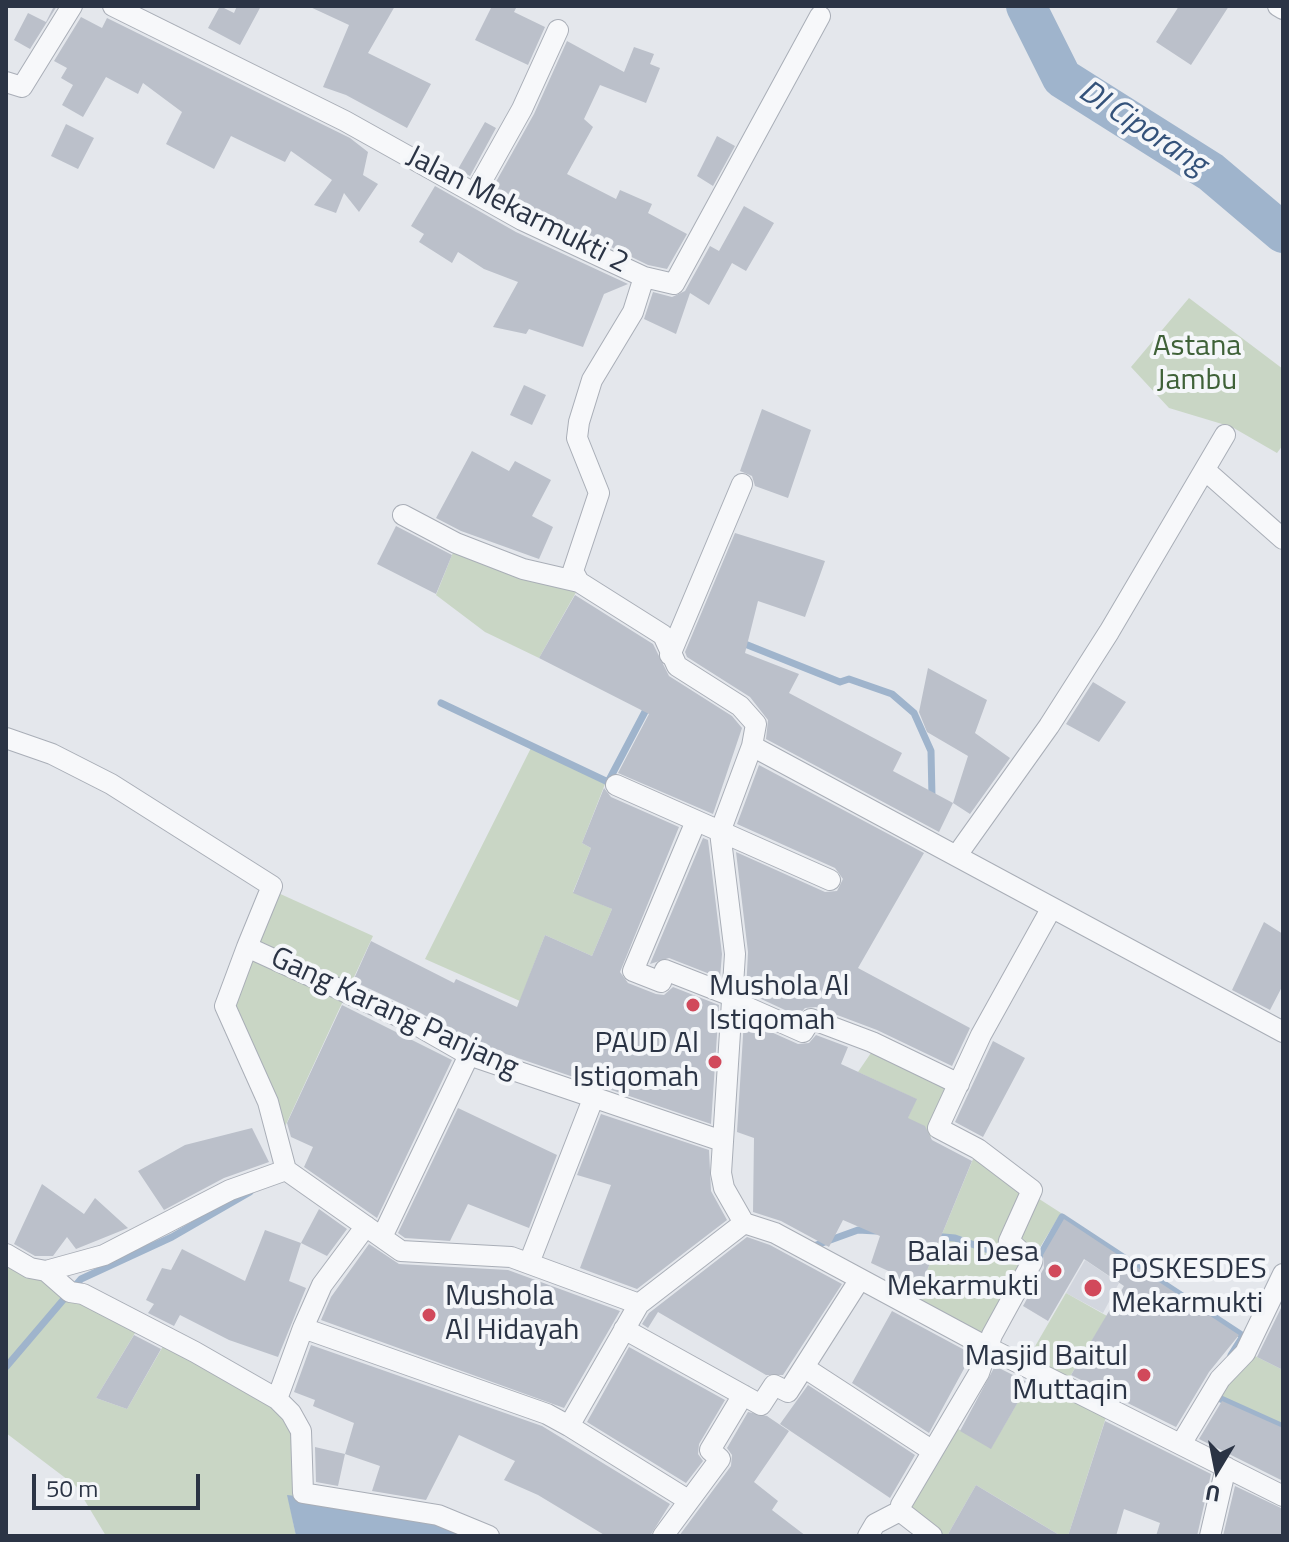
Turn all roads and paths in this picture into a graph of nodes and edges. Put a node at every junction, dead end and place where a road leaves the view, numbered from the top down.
1 (72, 6) edge
2 (113, 6) edge
3 (1278, 6) edge
4 (1283, 9) edge
5 (820, 16) dead end
6 (558, 30) dead end
7 (6, 82) edge
8 (475, 193) junction
9 (644, 277) junction
10 (1225, 435) dead end
11 (1206, 471) junction
12 (742, 484) dead end
13 (403, 515) dead end
14 (1283, 539) edge
15 (579, 582) junction
16 (670, 655) junction
17 (6, 738) edge
18 (752, 746) junction
19 (616, 785) dead end
20 (696, 821) junction
21 (720, 832) junction
22 (957, 855) junction
23 (830, 880) dead end
24 (1051, 909) junction
25 (247, 947) junction
26 (733, 999) junction
27 (1283, 1032) edge
28 (469, 1055) junction
29 (959, 1084) junction
30 (593, 1099) junction
31 (722, 1141) junction
32 (286, 1170) junction
33 (744, 1223) junction
34 (374, 1231) junction
35 (6, 1254) edge
36 (529, 1263) junction
37 (46, 1271) junction
38 (1283, 1274) edge
39 (860, 1279) junction
40 (639, 1304) junction
41 (303, 1328) junction
42 (624, 1329) junction
43 (988, 1347) junction
44 (805, 1368) junction
45 (743, 1395) junction
46 (277, 1399) junction
47 (569, 1426) junction
48 (1181, 1444) junction
49 (931, 1450) junction
50 (1226, 1467) junction
51 (1283, 1496) edge
52 (688, 1500) junction
53 (900, 1511) junction
54 (489, 1536) edge
55 (663, 1536) edge
56 (868, 1536) edge
57 (932, 1536) edge
58 (1210, 1536) edge

1 - 7 street
2 - 8 street, Jalan Mekarmukti 2
3 - 4 street
5 - 9 street
6 - 8 street
8 - 9 street, Jalan Mekarmukti 2
9 - 15 street, Jalan Mekarmukti 2
10 - 11 street
11 - 14 street
11 - 22 street
12 - 16 street
13 - 15 street
15 - 16 street
16 - 18 street
17 - 25 street
18 - 21 street
18 - 22 street
19 - 20 street
20 - 21 street
20 - 26 street
21 - 23 street
21 - 26 street
22 - 24 street
24 - 27 street
24 - 29 street
25 - 28 street, Gang Karang Panjang
25 - 32 street, Gang Karang Panjang
26 - 29 street
26 - 31 street
28 - 30 street, Gang Karang Panjang
28 - 34 street
29 - 43 street
30 - 31 street, Gang Karang Panjang
30 - 36 street
31 - 33 street
32 - 34 street
32 - 37 street
33 - 39 street
33 - 40 street
34 - 36 street
34 - 41 street
35 - 37 street
36 - 40 street
37 - 46 street
38 - 48 street
39 - 43 street
39 - 44 street
40 - 42 street
41 - 46 street
41 - 47 street
42 - 45 street
42 - 47 street
43 - 48 street
43 - 49 street
44 - 45 street
44 - 49 street
45 - 52 street
46 - 54 street
47 - 52 street
48 - 50 street
49 - 53 street
50 - 51 street
50 - 58 street
52 - 55 street
53 - 56 street
53 - 57 street

